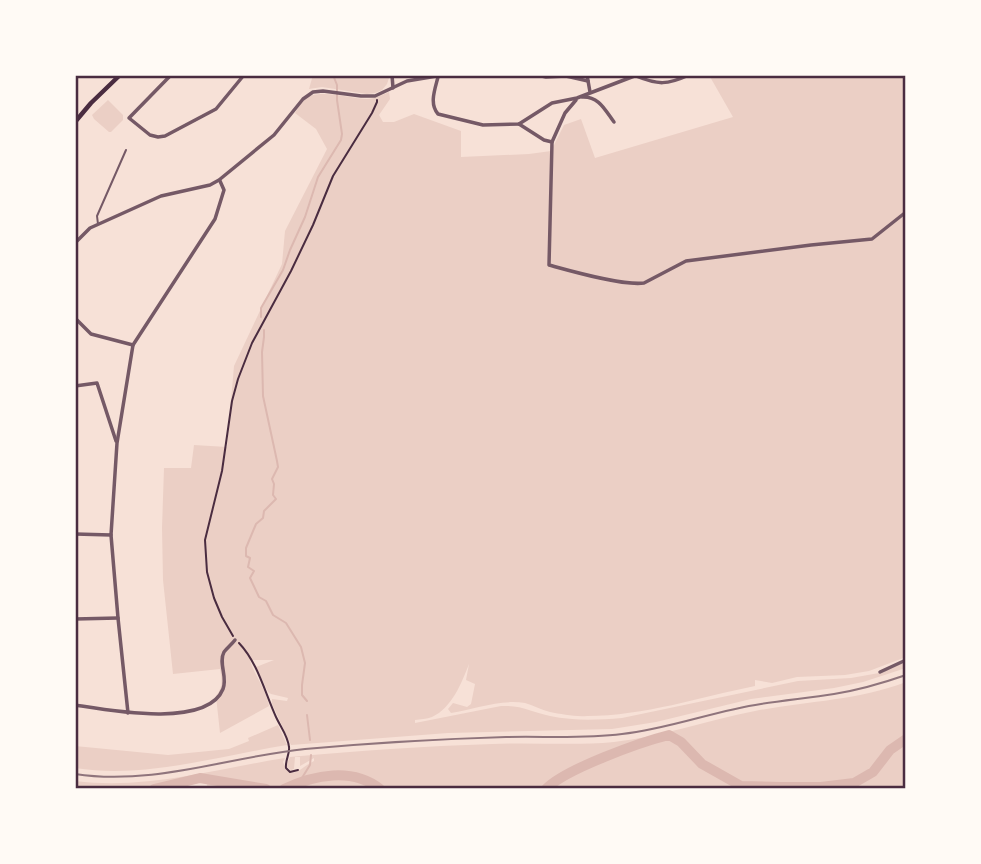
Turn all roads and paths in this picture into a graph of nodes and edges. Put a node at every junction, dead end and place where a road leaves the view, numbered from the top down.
1 (120, 75) edge
2 (171, 75) edge
3 (244, 75) edge
4 (392, 75) edge
5 (537, 75) edge
6 (689, 75) edge
7 (440, 76) edge
8 (636, 76) edge
9 (587, 78) edge
10 (393, 88) junction
11 (590, 92) junction
12 (375, 96) junction
13 (577, 98) junction
14 (75, 122) edge
15 (614, 122) dead end
16 (519, 124) junction
17 (552, 142) junction
18 (126, 150) dead end
19 (219, 180) junction
20 (906, 212) edge
21 (98, 225) junction
22 (75, 243) edge
23 (75, 318) edge
24 (133, 345) junction
25 (75, 387) edge
26 (117, 443) junction
27 (75, 534) edge
28 (111, 535) junction
29 (118, 618) junction
30 (75, 619) edge
31 (236, 640) junction
32 (906, 660) edge
33 (880, 671) dead end
34 (75, 705) edge
35 (128, 713) junction
36 (298, 770) dead end

1 - 14 main road
2 - 3 street
4 - 10 street
5 - 9 street
6 - 8 street
7 - 10 street
7 - 16 street
8 - 11 street
9 - 11 street
10 - 12 street
11 - 13 street
12 - 19 street
12 - 31 path
13 - 15 street
13 - 16 street
13 - 17 street
16 - 17 street
17 - 20 street
18 - 21 lane
19 - 21 street
19 - 24 street
21 - 22 street
23 - 24 street
24 - 26 street
25 - 26 street
26 - 28 street
27 - 28 street
28 - 29 street
29 - 30 street
29 - 35 street
31 - 35 street
31 - 36 path
32 - 33 street
34 - 35 street

